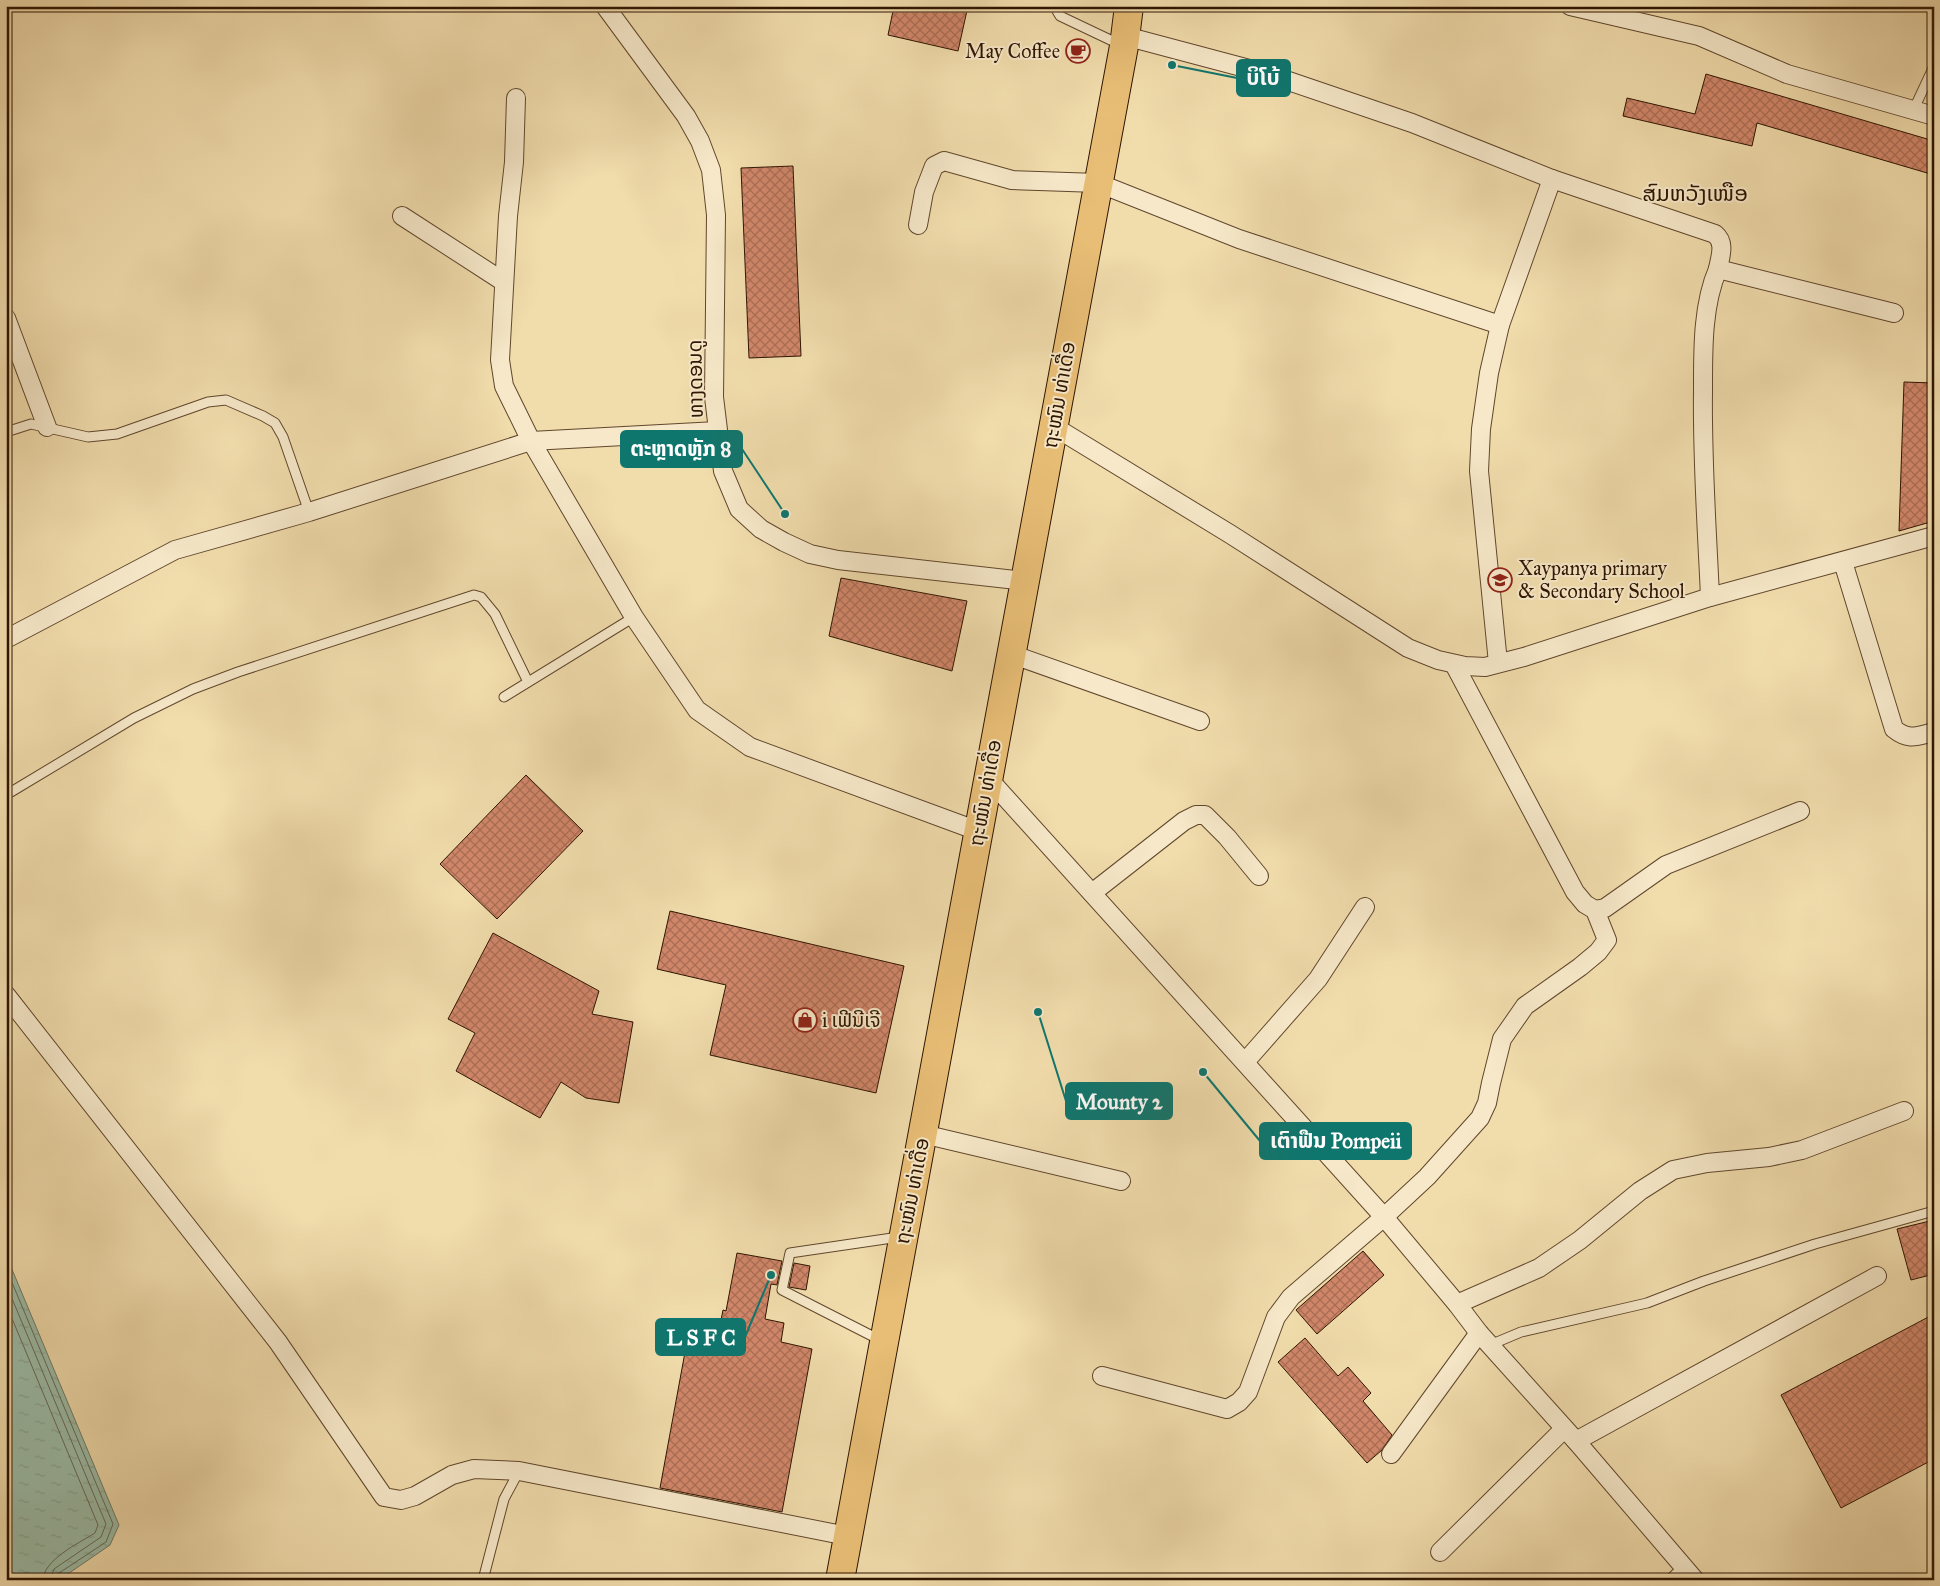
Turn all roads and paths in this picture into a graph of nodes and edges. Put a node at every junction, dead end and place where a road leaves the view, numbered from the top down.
1 (605, 6) edge
2 (1054, 6) edge
3 (1129, 6) edge
4 (1570, 6) edge
5 (1124, 41) junction
6 (1934, 66) edge
7 (516, 98) dead end
8 (1913, 111) junction
9 (1934, 116) edge
10 (1552, 179) junction
11 (1098, 183) junction
12 (402, 216) dead end
13 (918, 225) dead end
14 (1718, 269) junction
15 (504, 282) junction
16 (1894, 313) dead end
17 (6, 318) edge
18 (1500, 325) junction
19 (1053, 426) junction
20 (47, 427) junction
21 (6, 432) edge
22 (717, 432) junction
23 (531, 441) junction
24 (309, 512) junction
25 (1934, 536) edge
26 (1843, 562) junction
27 (1025, 581) junction
28 (1710, 597) junction
29 (634, 617) junction
30 (6, 639) edge
31 (1011, 654) junction
32 (1454, 664) junction
33 (1498, 664) junction
34 (528, 682) junction
35 (504, 696) dead end
36 (1200, 721) dead end
37 (1934, 732) edge
38 (987, 778) junction
39 (6, 795) edge
40 (1800, 812) dead end
41 (978, 831) junction
42 (1259, 876) dead end
43 (1092, 893) junction
44 (1366, 907) dead end
45 (1595, 910) junction
46 (6, 995) edge
47 (1245, 1062) junction
48 (1904, 1111) dead end
49 (923, 1134) junction
50 (1121, 1181) dead end
51 (1934, 1211) edge
52 (1384, 1217) junction
53 (904, 1237) junction
54 (1877, 1276) dead end
55 (1457, 1304) junction
56 (1484, 1339) junction
57 (884, 1342) junction
58 (1102, 1376) dead end
59 (1564, 1429) junction
60 (1576, 1441) junction
61 (1391, 1454) dead end
62 (519, 1471) junction
63 (847, 1536) junction
64 (1440, 1552) dead end
65 (1683, 1567) junction
66 (483, 1580) edge
67 (840, 1580) edge
68 (1669, 1580) edge
69 (1695, 1580) edge

1 - 22 street, ທາງດອນດູ
2 - 5 lane
3 - 5 main road, ຖະໝົນ ທ່າເດື່ອ
4 - 8 street
5 - 10 street
5 - 11 main road, ຖະໝົນ ທ່າເດື່ອ
6 - 8 lane
7 - 15 street
8 - 9 street
10 - 14 street
10 - 18 street
11 - 13 street
11 - 18 street
11 - 19 main road, ຖະໝົນ ທ່າເດື່ອ
12 - 15 street
14 - 16 street
14 - 28 street
15 - 23 street
17 - 20 street
18 - 33 street
19 - 27 main road, ຖະໝົນ ທ່າເດື່ອ
19 - 32 street
20 - 21 lane
20 - 24 lane
22 - 23 street
22 - 27 street, ທາງດອນດູ
23 - 24 street
23 - 29 street
24 - 30 street
25 - 26 street
26 - 28 street
26 - 37 street
27 - 31 main road, ຖະໝົນ ທ່າເດື່ອ
28 - 33 street
29 - 34 lane
29 - 41 street
31 - 36 street
31 - 38 main road, ຖະໝົນ ທ່າເດື່ອ
32 - 33 street
32 - 45 street
34 - 35 lane
34 - 39 lane
38 - 41 main road, ຖະໝົນ ທ່າເດື່ອ
38 - 43 street
40 - 45 street
41 - 49 main road, ຖະໝົນ ທ່າເດື່ອ
42 - 43 street
43 - 47 street
44 - 47 street
45 - 52 street
46 - 62 street
47 - 52 street
48 - 55 street
49 - 50 street
49 - 53 main road, ຖະໝົນ ທ່າເດື່ອ
51 - 56 lane
52 - 55 street
52 - 58 street
53 - 57 main road, ຖະໝົນ ທ່າເດື່ອ
53 - 57 lane
54 - 60 street
55 - 56 street
56 - 59 street
56 - 61 street
57 - 63 main road, ຖະໝົນ ທ່າເດື່ອ
59 - 60 street
59 - 64 street
60 - 65 street
62 - 63 street
62 - 66 lane
63 - 67 main road, ຖະໝົນ ທ່າເດື່ອ
65 - 68 lane
65 - 69 street

